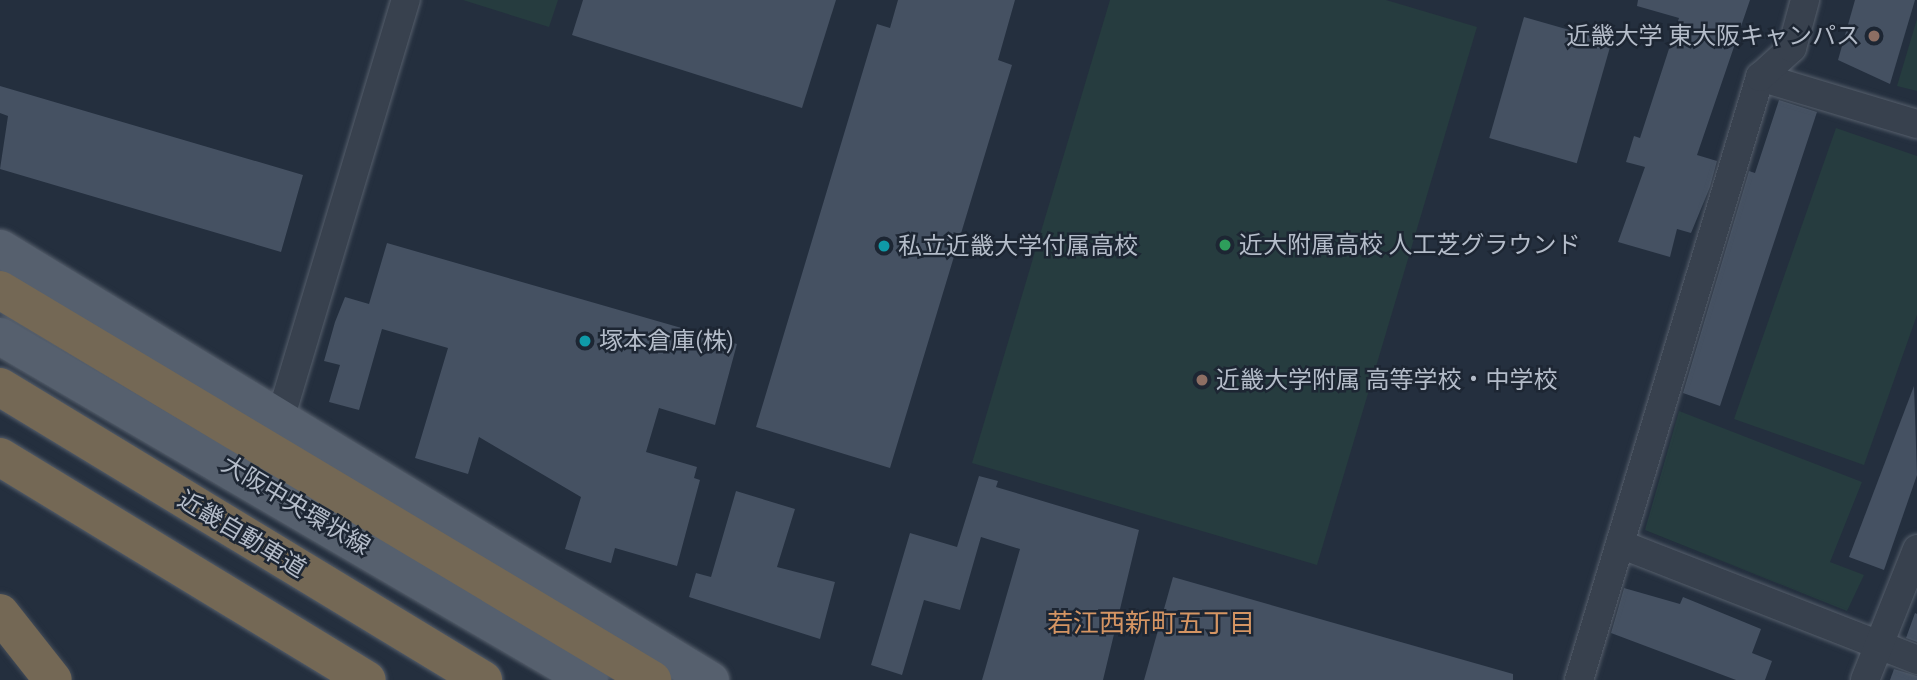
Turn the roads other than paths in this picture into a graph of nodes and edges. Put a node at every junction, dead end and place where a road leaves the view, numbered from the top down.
1 (406, 0) edge
2 (1805, 0) edge
3 (1760, 77) junction
4 (1917, 124) edge
5 (0, 248) edge
6 (0, 290) edge
7 (0, 336) edge
8 (0, 387) edge
9 (280, 419) junction
10 (0, 457) edge
11 (1620, 544) junction
12 (1917, 549) edge
13 (0, 613) edge
14 (0, 633) edge
15 (1880, 644) junction
16 (1917, 660) edge
17 (52, 680) edge
18 (77, 680) edge
19 (367, 680) edge
20 (483, 680) edge
21 (589, 680) edge
22 (652, 680) edge
23 (710, 680) edge
24 (1579, 680) edge
25 (1865, 680) edge

1 - 9 street
2 - 3 street
3 - 4 street
3 - 11 street
5 - 9 main road
6 - 22 highway
7 - 21 main road, 大阪中央環状線
8 - 20 highway, 近畿自動車道
9 - 23 main road
10 - 19 highway
11 - 15 street
11 - 24 street
12 - 15 street
13 - 17 highway, bridge
14 - 18 main road
15 - 16 street
15 - 25 street

